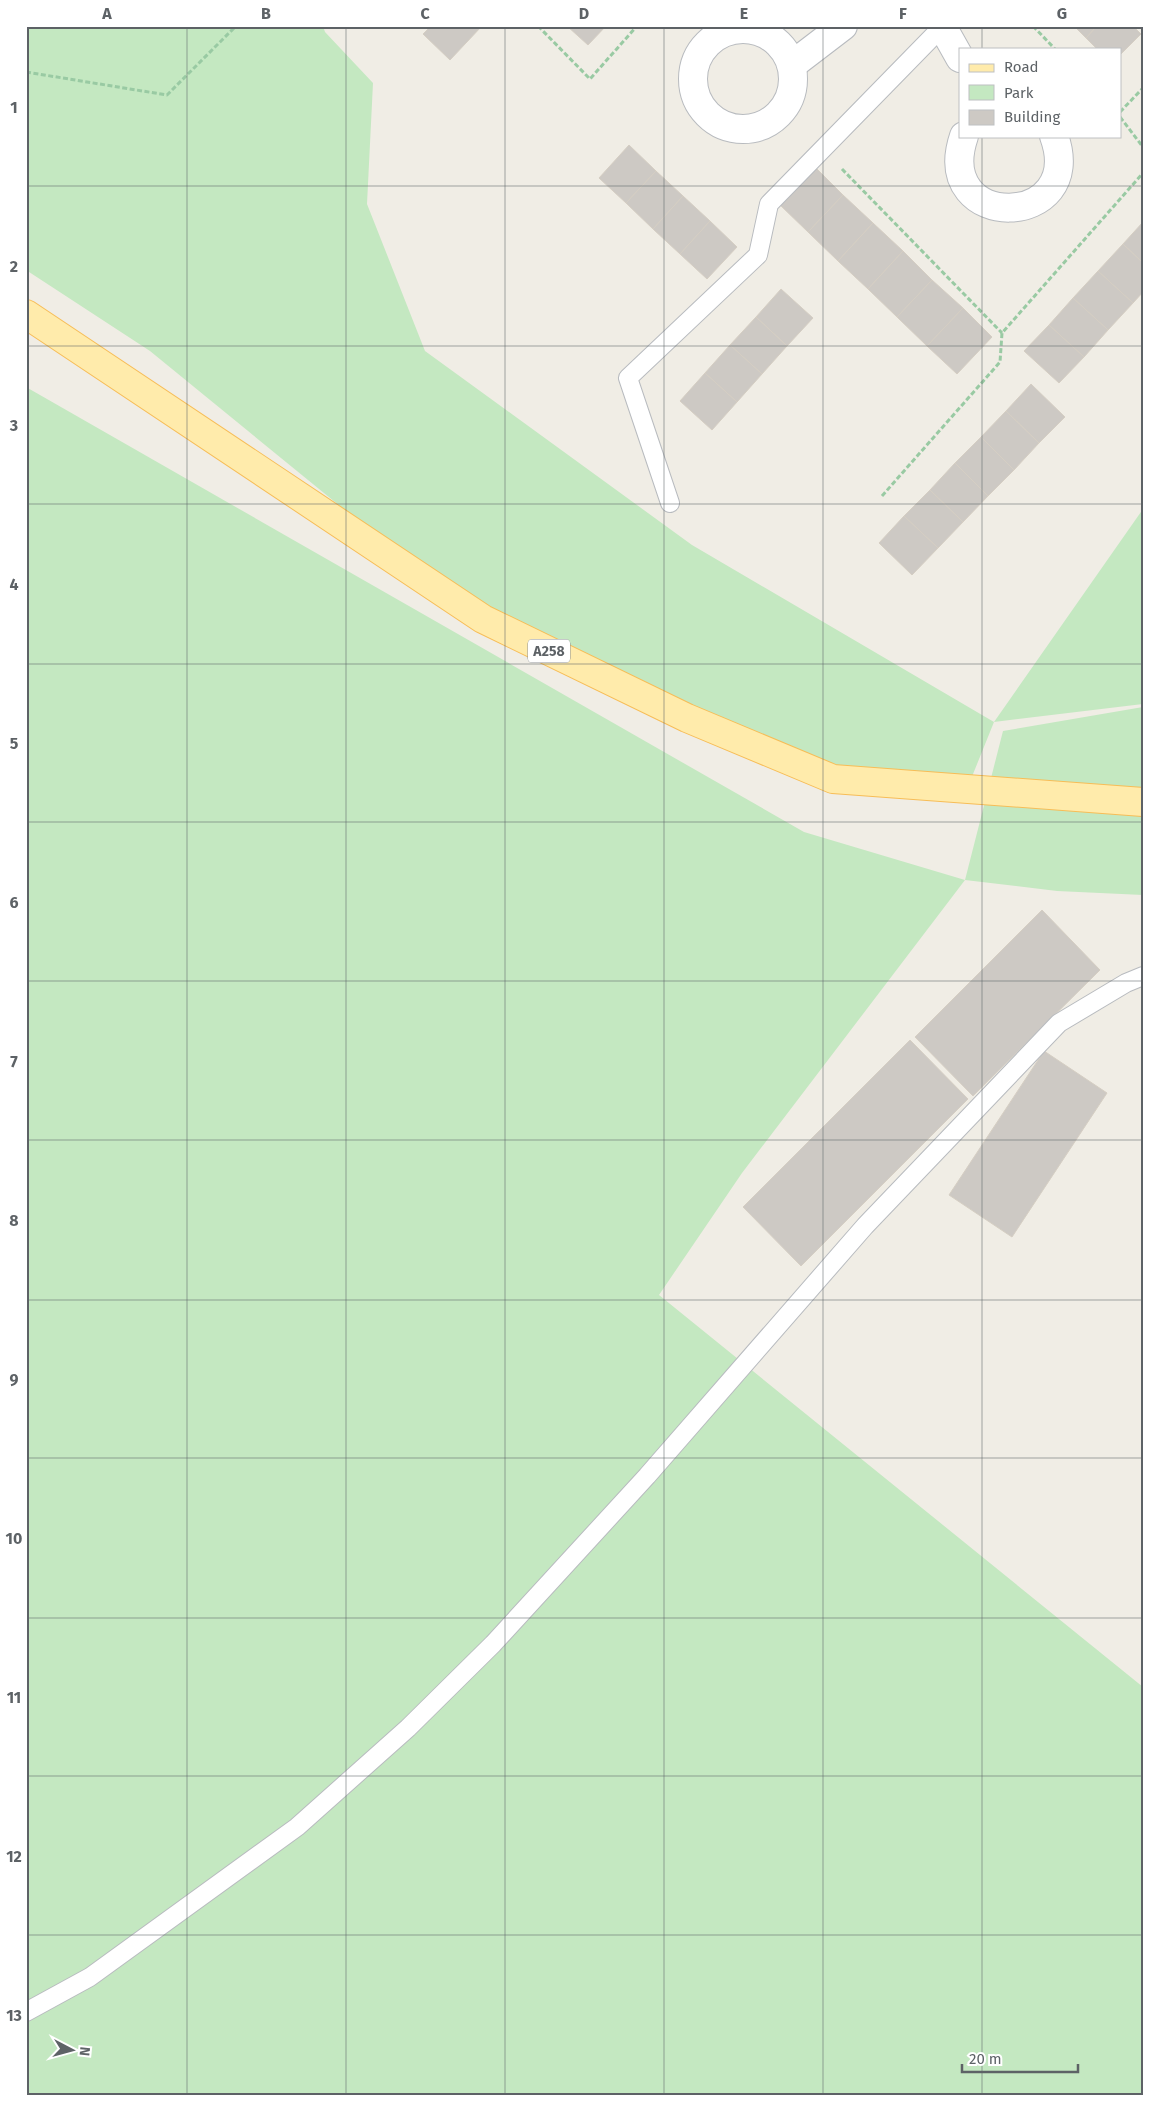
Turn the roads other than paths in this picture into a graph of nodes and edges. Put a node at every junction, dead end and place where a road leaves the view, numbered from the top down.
1 (844, 26) edge
2 (942, 27) edge
3 (959, 56) edge
4 (792, 65) dead end
5 (963, 138) edge
6 (1055, 138) edge
7 (26, 314) edge
8 (670, 503) dead end
9 (1143, 802) edge
10 (1143, 976) edge
11 (26, 2012) edge

1 - 4 street
2 - 3 street
2 - 8 lane
5 - 6 street
7 - 9 main road, A258
10 - 11 lane

